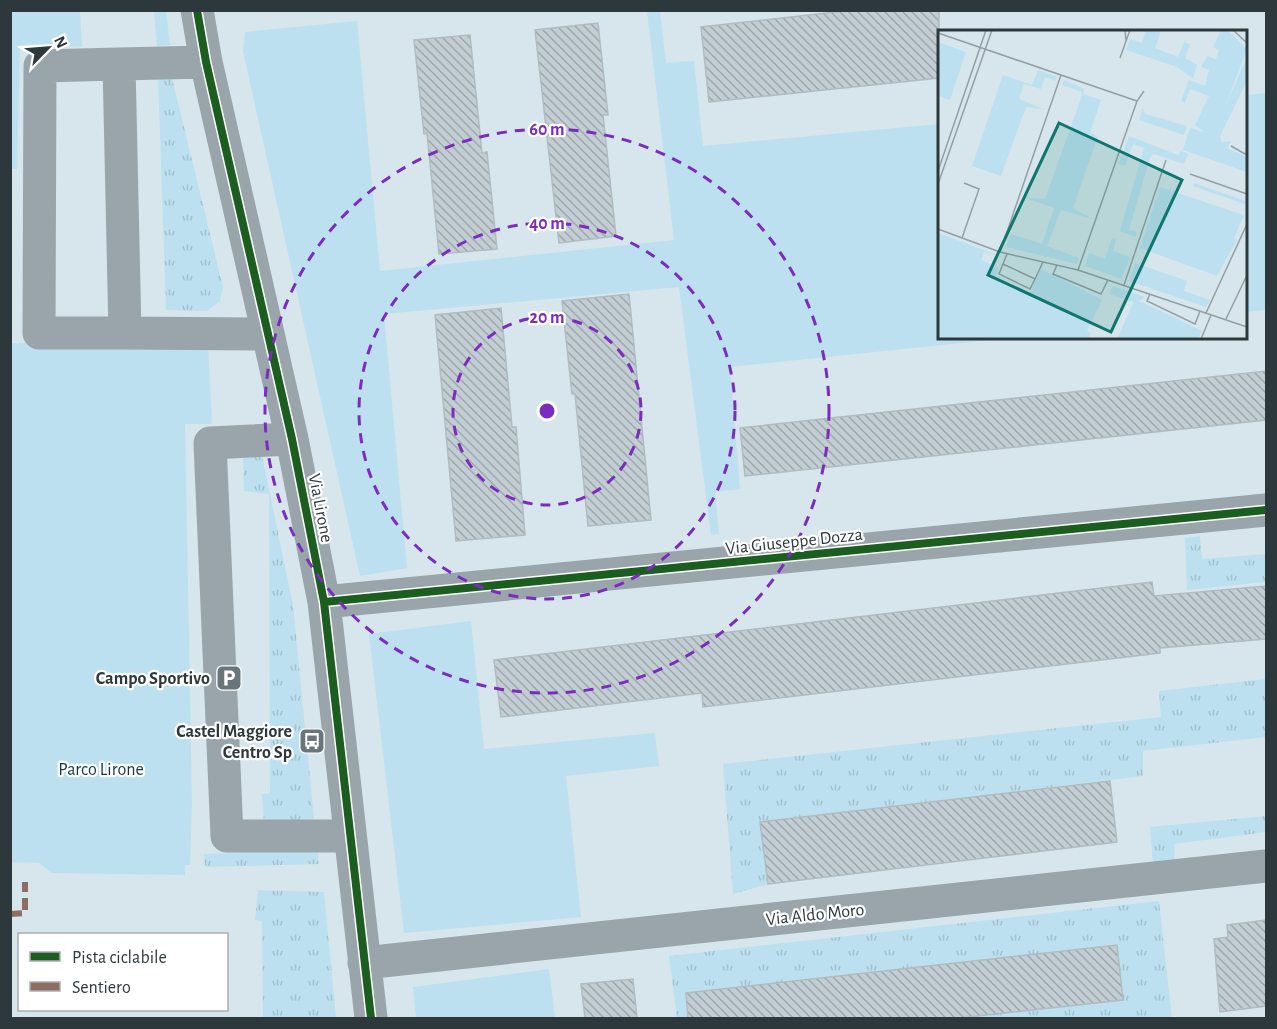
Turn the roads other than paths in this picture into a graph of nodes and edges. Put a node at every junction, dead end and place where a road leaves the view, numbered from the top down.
1 (197, 10) edge
2 (206, 62) junction
3 (118, 64) junction
4 (125, 333) junction
5 (268, 334) junction
6 (292, 439) junction
7 (1266, 510) edge
8 (324, 602) junction
9 (349, 836) junction
10 (1266, 866) edge
11 (364, 963) junction
12 (370, 1018) edge

1 - 2 street, Via Lirone
2 - 3 street
2 - 5 street, Via Lirone
3 - 4 street
3 - 4 street
4 - 5 street
5 - 6 street, Via Lirone
6 - 8 street, Via Lirone
6 - 9 street
7 - 8 street, Via Giuseppe Dozza
8 - 9 street, Via Lirone
9 - 11 street, Via Lirone
10 - 11 street, Via Aldo Moro
11 - 12 street, Via Lirone

